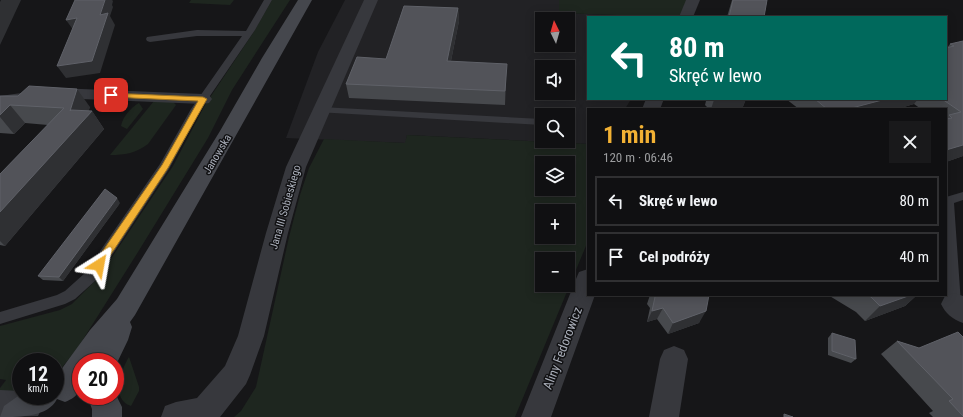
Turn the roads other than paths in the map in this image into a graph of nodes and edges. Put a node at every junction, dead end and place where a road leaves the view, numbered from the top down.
1 (268, 0) edge
2 (305, 0) edge
3 (371, 0) edge
4 (693, 0) edge
5 (686, 16) edge
6 (247, 34) junction
7 (150, 39) dead end
8 (203, 99) junction
9 (0, 101) edge
10 (321, 110) junction
11 (535, 122) edge
12 (963, 196) edge
13 (587, 282) edge
14 (126, 307) junction
15 (959, 308) edge
16 (0, 318) edge
17 (90, 353) edge
18 (108, 353) edge
19 (674, 359) dead end
20 (72, 374) edge
21 (64, 381) edge
22 (12, 402) edge
23 (0, 404) edge
24 (202, 414) edge
25 (176, 417) edge
26 (536, 417) edge
27 (664, 417) edge

1 - 6 lane
2 - 14 main road, Janowska
3 - 10 street, Jana III Sobieskiego
4 - 5 street
6 - 7 lane
6 - 8 lane
8 - 9 street
8 - 16 lane
10 - 11 lane
10 - 24 street, Jana III Sobieskiego
12 - 15 lane
13 - 26 street, Aliny Fedorowicz
14 - 17 main road, Janowska
14 - 18 main road, Janowska
19 - 27 street
20 - 21 main road
22 - 23 street
24 - 25 street, Jana III Sobieskiego

